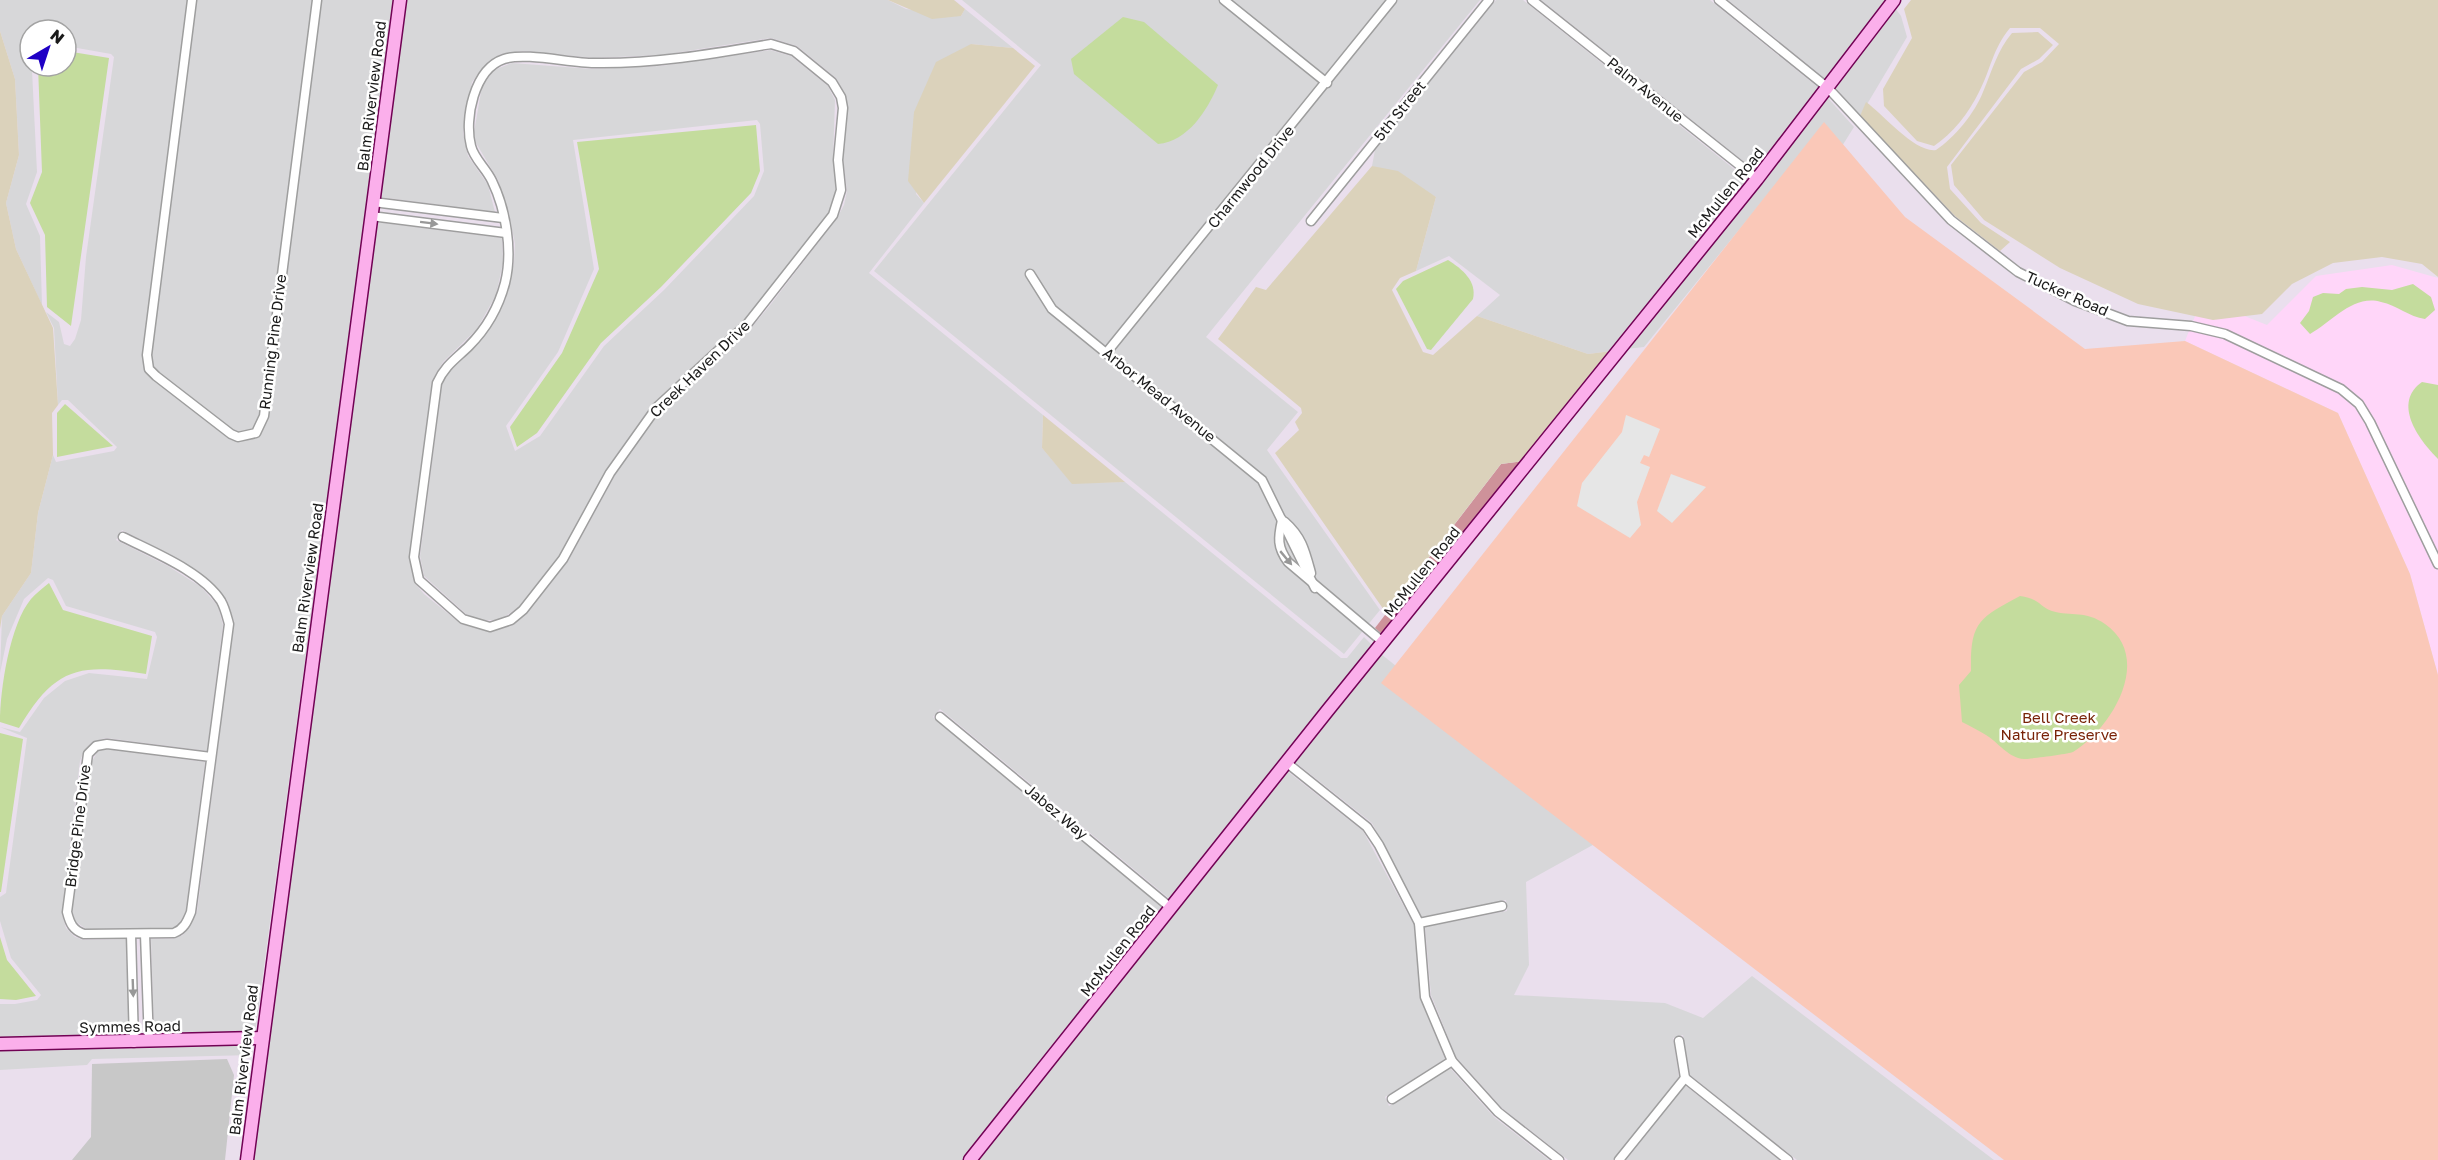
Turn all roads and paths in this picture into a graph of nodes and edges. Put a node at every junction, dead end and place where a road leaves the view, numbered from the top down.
1 (192, 0) edge
2 (317, 0) edge
3 (400, 0) edge
4 (1224, 0) edge
5 (1392, 0) edge
6 (1489, 0) edge
7 (1532, 0) edge
8 (1719, 0) edge
9 (1894, 0) edge
10 (1328, 83) junction
11 (1828, 88) junction
12 (1757, 179) junction
13 (373, 202) junction
14 (371, 216) junction
15 (503, 218) junction
16 (1311, 222) dead end
17 (506, 233) junction
18 (1030, 274) dead end
19 (1107, 352) junction
20 (1282, 519) junction
21 (123, 537) dead end
22 (2438, 564) edge
23 (1315, 588) junction
24 (1384, 643) junction
25 (940, 717) dead end
26 (211, 757) junction
27 (1287, 763) junction
28 (1502, 906) dead end
29 (1171, 908) junction
30 (1419, 923) junction
31 (131, 934) junction
32 (146, 934) junction
33 (261, 1038) junction
34 (1679, 1041) dead end
35 (149, 1042) junction
36 (134, 1043) junction
37 (0, 1044) edge
38 (1452, 1060) junction
39 (1685, 1078) junction
40 (1392, 1099) dead end
41 (247, 1160) edge
42 (970, 1160) edge
43 (1559, 1160) edge
44 (1619, 1160) edge
45 (1788, 1160) edge

1 - 2 street, Running Pine Drive
3 - 13 street, Balm Riverview Road
4 - 10 street
5 - 10 street, Charmwood Drive
6 - 16 street, 5th Street
7 - 12 street, Palm Avenue
8 - 11 street, Tucker Road
9 - 11 street, McMullen Road
10 - 19 street, Charmwood Drive
11 - 12 street, McMullen Road
11 - 22 street, Tucker Road
12 - 24 street, McMullen Road
13 - 14 street, Balm Riverview Road
13 - 15 street
14 -> 17 street
14 - 33 street, Balm Riverview Road
15 - 17 street, Creek Haven Drive
15 - 17 street, Creek Haven Drive
18 - 19 street, Arbor Mead Avenue
19 - 20 street, Arbor Mead Avenue
20 - 23 street, Arbor Mead Avenue
20 -> 23 street
21 - 26 street, Bridge Pine Drive
23 - 24 street
24 - 27 street, McMullen Road
25 - 29 street, Jabez Way
26 - 31 street, Bridge Pine Drive
26 - 32 street, Bridge Pine Drive
27 - 29 street, McMullen Road
27 - 30 street
28 - 30 street
29 - 42 street, McMullen Road
30 - 38 street
31 - 32 street, Bridge Pine Drive
31 -> 36 street
32 - 35 street
33 - 35 street, Symmes Road
33 - 41 street, Balm Riverview Road
34 - 39 street
35 - 36 street, Symmes Road
36 - 37 street, Symmes Road
38 - 40 street
38 - 43 street
39 - 44 street
39 - 45 street

